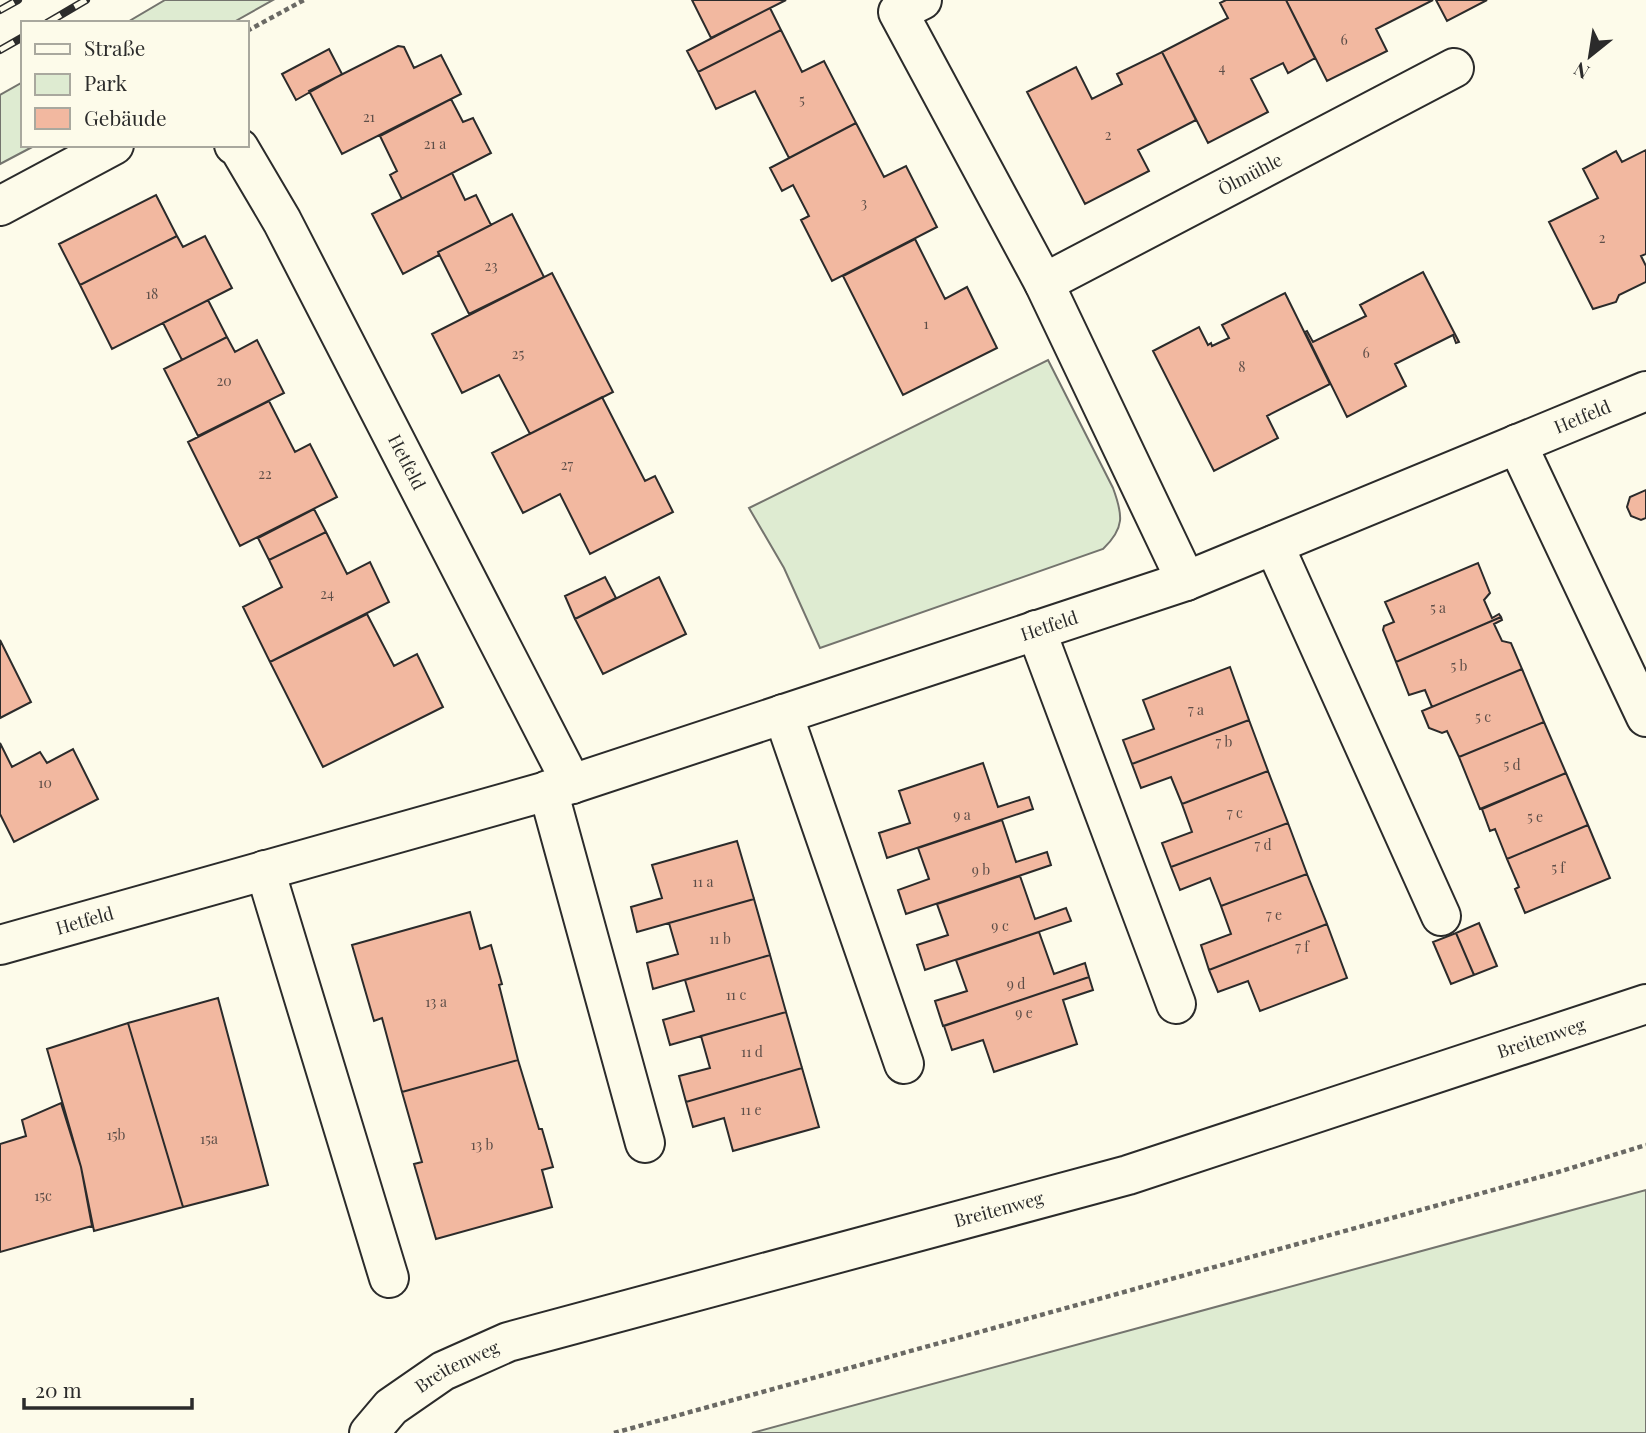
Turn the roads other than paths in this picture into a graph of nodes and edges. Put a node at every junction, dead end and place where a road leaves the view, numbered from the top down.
1 (922, 0) edge
2 (1454, 68) dead end
3 (110, 147) edge
4 (237, 147) edge
5 (0, 206) edge
6 (1044, 283) junction
7 (1646, 391) edge
8 (1517, 444) junction
9 (1274, 545) junction
10 (1186, 581) junction
11 (1036, 630) junction
12 (783, 714) junction
13 (1646, 717) edge
14 (560, 787) junction
15 (265, 870) junction
16 (1441, 916) dead end
17 (0, 945) edge
18 (1177, 1004) dead end
19 (1646, 1004) edge
20 (904, 1065) dead end
21 (645, 1143) dead end
22 (389, 1278) dead end
23 (369, 1433) edge

1 - 6 street
2 - 6 street, Ölmühle
3 - 5 street
4 - 14 street, Hetfeld
6 - 10 street
7 - 8 street, Hetfeld
8 - 9 street, Hetfeld
8 - 13 street
9 - 10 street, Hetfeld
9 - 16 street
10 - 11 street, Hetfeld
11 - 12 street, Hetfeld
11 - 18 street
12 - 14 street, Hetfeld
12 - 20 street
14 - 15 street, Hetfeld
14 - 21 street
15 - 17 street, Hetfeld
15 - 22 street
19 - 23 street, Breitenweg

